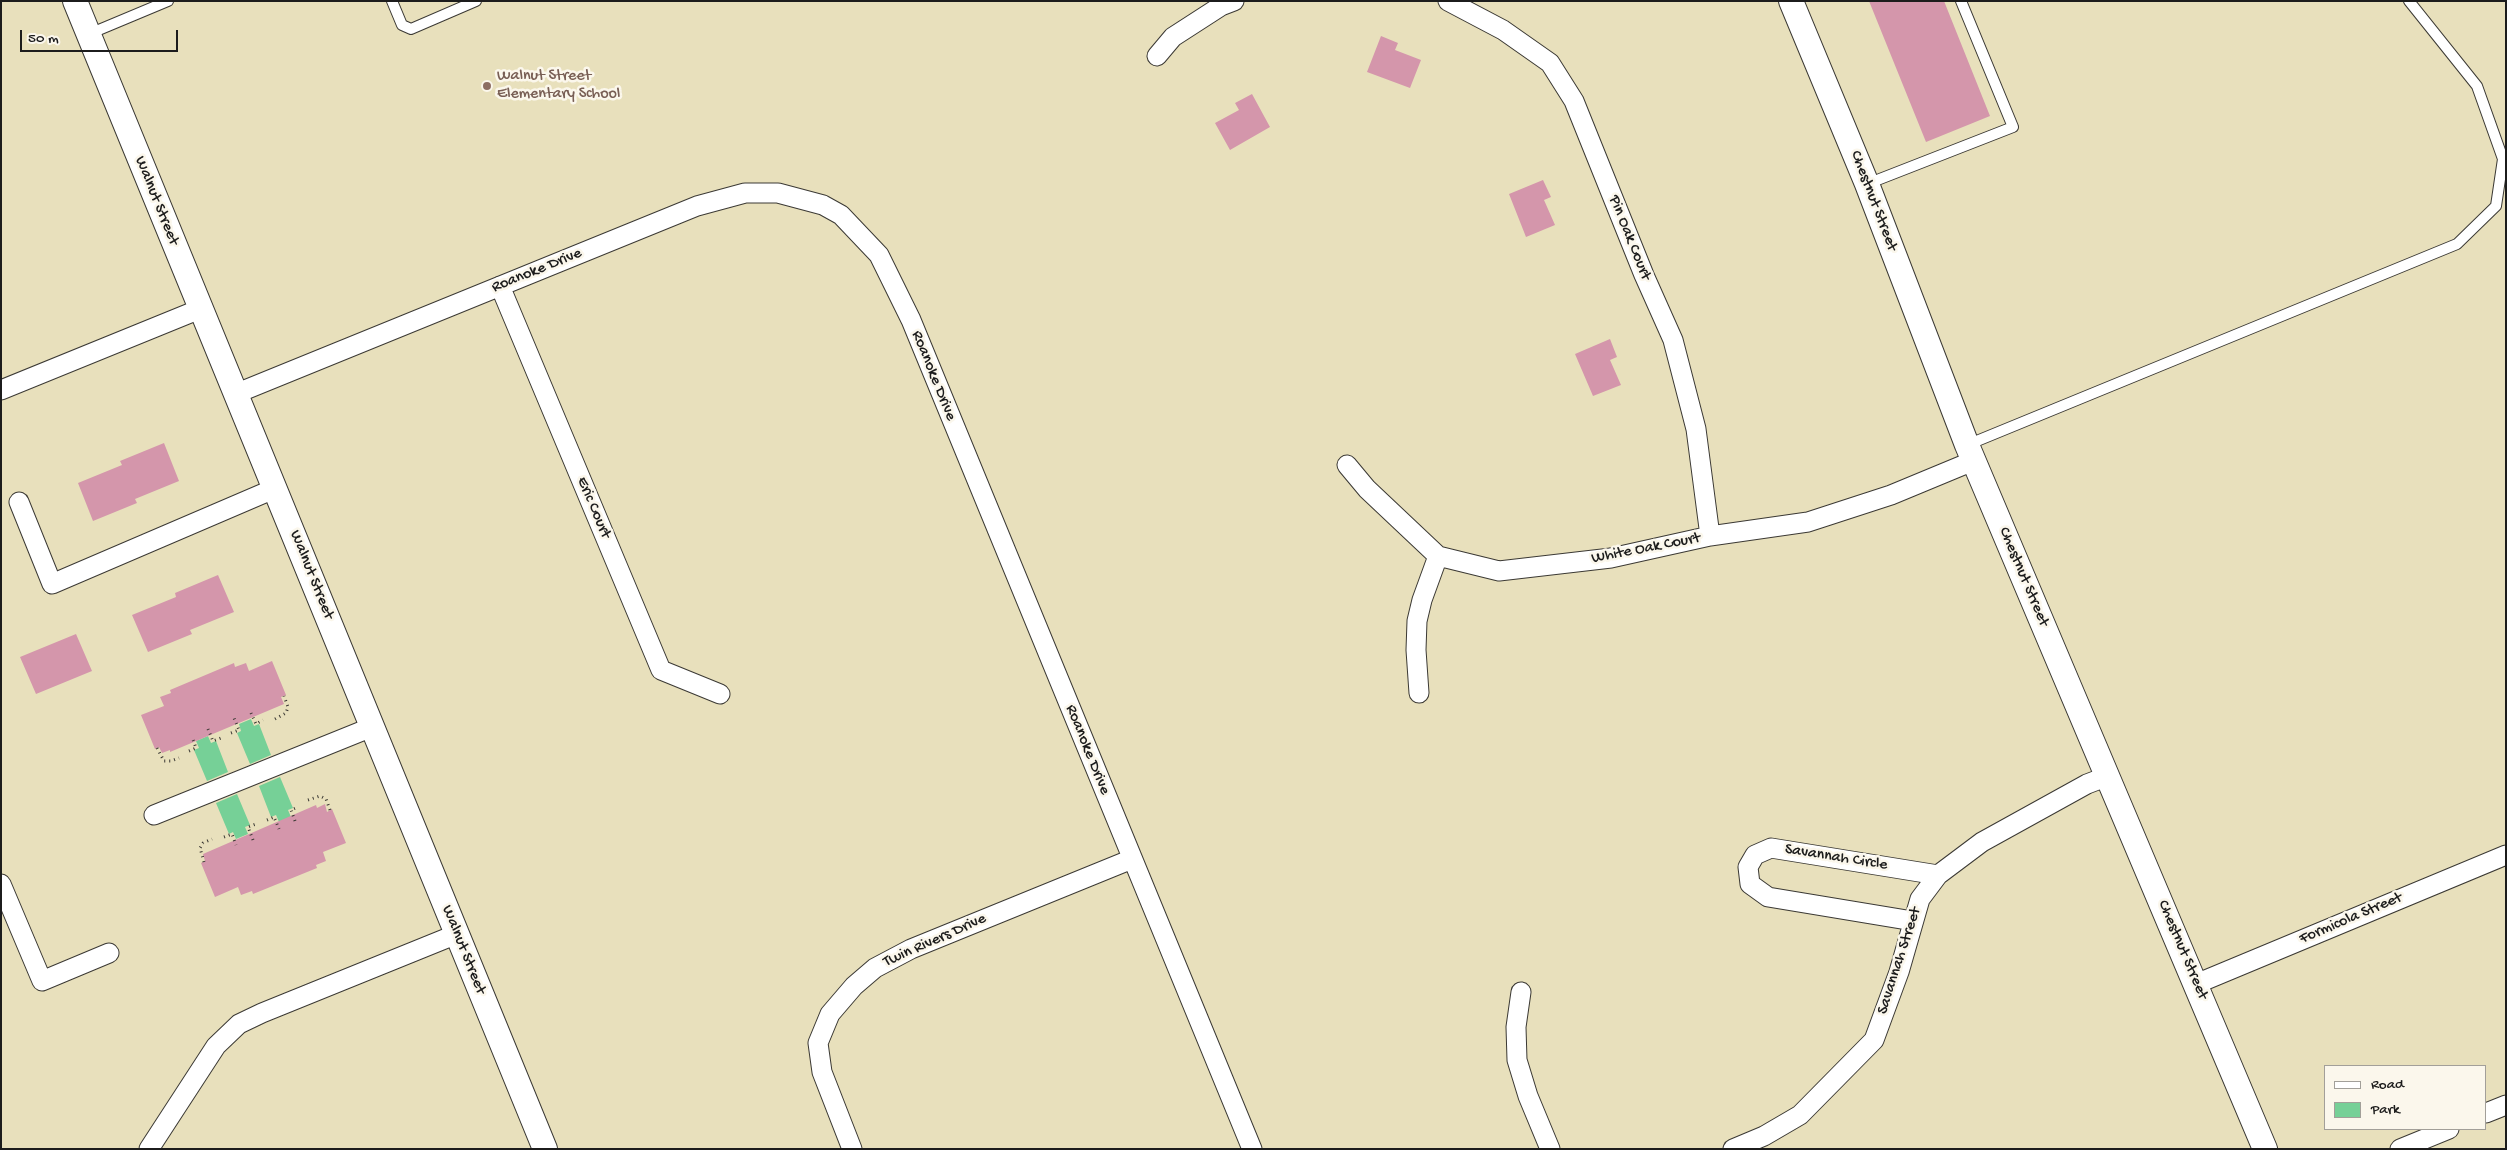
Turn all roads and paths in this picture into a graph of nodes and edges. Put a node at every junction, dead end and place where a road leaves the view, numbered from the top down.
1 (75, 1) edge
2 (168, 1) edge
3 (392, 1) edge
4 (476, 1) edge
5 (1234, 1) edge
6 (1791, 1) edge
7 (1961, 1) edge
8 (2409, 1) edge
9 (1458, 4) edge
10 (88, 34) junction
11 (1157, 56) dead end
12 (1867, 184) junction
13 (500, 286) junction
14 (200, 309) junction
15 (1, 390) edge
16 (235, 394) junction
17 (1970, 453) junction
18 (1347, 465) dead end
19 (276, 488) junction
20 (19, 502) dead end
21 (1710, 536) junction
22 (1438, 556) junction
23 (1419, 693) dead end
24 (720, 694) dead end
25 (284, 696) dead end
26 (251, 713) dead end
27 (234, 718) dead end
28 (275, 719) dead end
29 (263, 720) dead end
30 (372, 726) junction
31 (208, 729) dead end
32 (231, 734) dead end
33 (192, 737) dead end
34 (221, 738) dead end
35 (157, 748) dead end
36 (188, 751) dead end
37 (179, 758) dead end
38 (2108, 776) junction
39 (308, 800) dead end
40 (298, 807) dead end
41 (330, 810) dead end
42 (154, 815) dead end
43 (267, 820) dead end
44 (295, 821) dead end
45 (256, 824) dead end
46 (279, 829) dead end
47 (224, 838) dead end
48 (212, 839) dead end
49 (253, 840) dead end
50 (236, 845) dead end
51 (2506, 855) edge
52 (1132, 859) junction
53 (204, 862) dead end
54 (1938, 875) junction
55 (1, 884) edge
56 (5, 904) edge
57 (1913, 921) junction
58 (457, 934) junction
59 (109, 954) dead end
60 (2196, 984) junction
61 (1521, 992) dead end
62 (2506, 1105) edge
63 (2487, 1114) edge
64 (2447, 1130) edge
65 (149, 1149) edge
66 (545, 1149) edge
67 (852, 1149) edge
68 (1252, 1149) edge
69 (1550, 1149) edge
70 (1733, 1149) edge
71 (2265, 1149) edge
72 (2400, 1149) edge

1 - 10 street, Walnut Street
2 - 10 lane
3 - 4 lane
5 - 11 street
6 - 12 street, Chestnut Street
7 - 12 lane
8 - 17 lane
9 - 21 street, Pin Oak Court
10 - 14 street, Walnut Street
12 - 17 street, Chestnut Street
13 - 16 street, Roanoke Drive
13 - 24 street, Eric Court
13 - 52 street, Roanoke Drive
14 - 15 street
14 - 16 street, Walnut Street
16 - 19 street, Walnut Street
17 - 21 street, White Oak Court
17 - 38 street, Chestnut Street
18 - 22 street, White Oak Court
19 - 20 street
19 - 30 street, Walnut Street
21 - 22 street, White Oak Court
22 - 23 street
25 - 28 path
26 - 29 path
27 - 32 path
30 - 42 street
30 - 58 street, Walnut Street
31 - 34 path
33 - 36 path
35 - 37 path
38 - 54 street, Savannah Street
38 - 60 street, Chestnut Street
39 - 41 path
40 - 44 path
43 - 46 path
45 - 49 path
47 - 50 path
48 - 53 path
51 - 60 street, Formicola Street
52 - 67 street, Twin Rivers Drive
52 - 68 street, Roanoke Drive
54 - 57 street, Savannah Street
54 - 57 street, Savannah Circle
55 - 56 street
56 - 59 street
57 - 70 street, Savannah Street
58 - 65 street
58 - 66 street, Walnut Street
60 - 71 street, Chestnut Street
61 - 69 street
62 - 63 street
64 - 72 street

